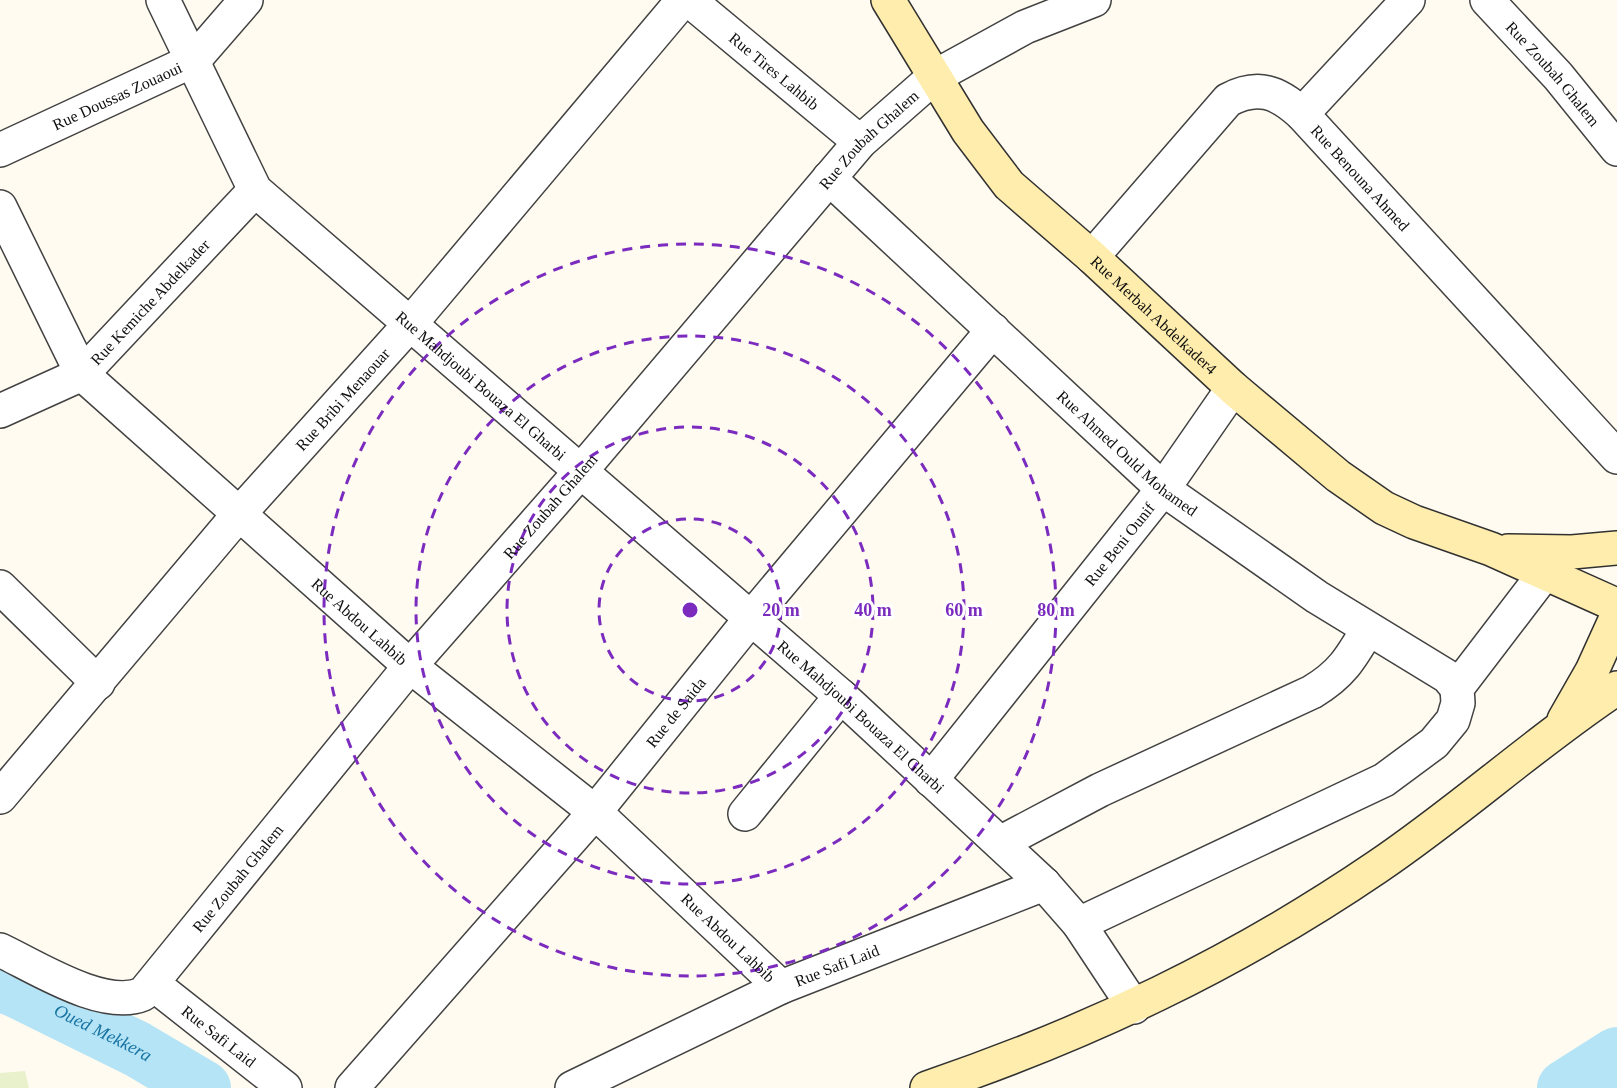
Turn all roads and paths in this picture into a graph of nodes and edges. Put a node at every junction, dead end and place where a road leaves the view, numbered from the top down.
1 (163, 0) edge
2 (246, 0) edge
3 (683, 0) edge
4 (689, 0) edge
5 (888, 0) edge
6 (1094, 0) edge
7 (1408, 0) edge
8 (1487, 0) edge
9 (194, 60) junction
10 (934, 77) junction
11 (1302, 114) junction
12 (860, 142) junction
13 (1617, 149) edge
14 (0, 150) edge
15 (829, 178) junction
16 (255, 190) junction
17 (0, 207) edge
18 (1092, 257) junction
19 (411, 323) junction
20 (993, 330) junction
21 (82, 374) junction
22 (1233, 388) junction
23 (0, 411) edge
24 (1617, 457) edge
25 (580, 472) junction
26 (1163, 489) junction
27 (239, 514) junction
28 (1617, 548) edge
29 (1491, 549) junction
30 (1544, 574) junction
31 (1617, 584) edge
32 (0, 587) edge
33 (1617, 606) edge
34 (1617, 616) edge
35 (752, 617) junction
36 (1368, 629) junction
37 (410, 666) junction
38 (98, 683) junction
39 (1456, 688) junction
40 (1617, 688) edge
41 (842, 696) junction
42 (1560, 727) junction
43 (931, 780) junction
44 (0, 797) edge
45 (595, 812) junction
46 (745, 814) dead end
47 (999, 843) junction
48 (1044, 884) junction
49 (1078, 924) junction
50 (0, 950) edge
51 (153, 984) junction
52 (782, 987) junction
53 (1134, 1007) junction
54 (285, 1088) edge
55 (352, 1088) edge
56 (572, 1088) edge
57 (927, 1088) edge

1 - 9 street, Rue Mahdjoubi Bouaza El Gharbi
2 - 9 street, Rue Doussas Zouaoui
3 - 19 street, Rue Bribi Menaouar
4 - 12 street, Rue Tires Lahbib
5 - 10 main road, Rue Merbah Abdelkader4
6 - 10 street, Rue Zoubah Ghalem
7 - 11 street
8 - 13 street, Rue Zoubah Ghalem
9 - 14 street, Rue Doussas Zouaoui
9 - 16 street, Rue Mahdjoubi Bouaza El Gharbi
10 - 12 street, Rue Zoubah Ghalem
10 - 18 main road, Rue Merbah Abdelkader4
11 - 18 street, Rue Benouna Ahmed
11 - 24 street, Rue Benouna Ahmed
12 - 15 street, Rue Zoubah Ghalem
15 - 20 street, Rue Ahmed Ould Mohamed
15 - 25 street, Rue Zoubah Ghalem
16 - 19 street, Rue Mahdjoubi Bouaza El Gharbi
16 - 21 street, Rue Kemiche Abdelkader
17 - 21 street, Rue Abdou Lahbib
18 - 22 main road, Rue Merbah Abdelkader4
19 - 25 street, Rue Mahdjoubi Bouaza El Gharbi
19 - 27 street, Rue Bribi Menaouar
20 - 26 street, Rue Ahmed Ould Mohamed
20 - 35 street, Rue de Saida
21 - 23 street, Rue Kemiche Abdelkader
21 - 27 street, Rue Abdou Lahbib
22 - 26 street, Rue Beni Ounif
22 - 29 main road, Rue Merbah Abdelkader4
25 - 35 street, Rue Mahdjoubi Bouaza El Gharbi
25 - 37 street, Rue Zoubah Ghalem
26 - 36 street, Rue Ahmed Ould Mohamed
26 - 43 street, Rue Beni Ounif
27 - 37 street, Rue Abdou Lahbib
27 - 38 street, Rue Bribi Menaouar
28 - 29 main road
29 - 30 main road
30 - 33 main road
30 - 39 street
31 - 33 main road
32 - 38 street
34 - 42 main road
35 - 41 street, Rue Mahdjoubi Bouaza El Gharbi
35 - 45 street, Rue de Saida
36 - 39 street, Rue Ahmed Ould Mohamed
36 - 47 street
37 - 45 street, Rue Abdou Lahbib
37 - 51 street, Rue Zoubah Ghalem
38 - 44 street, Rue Bribi Menaouar
39 - 49 street
40 - 42 main road
41 - 43 street, Rue Mahdjoubi Bouaza El Gharbi
41 - 46 street
42 - 53 main road
43 - 47 street, Rue Mahdjoubi Bouaza El Gharbi
45 - 52 street, Rue Abdou Lahbib
45 - 55 street, Rue de Saida
47 - 48 street, Rue Mahdjoubi Bouaza El Gharbi
48 - 49 street, Rue Mahdjoubi Bouaza El Gharbi
48 - 52 street, Rue Safi Laid
49 - 53 street, Rue Mahdjoubi Bouaza El Gharbi
50 - 51 street, Rue Zoubah Ghalem
51 - 54 street, Rue Safi Laid
52 - 56 street, Rue Safi Laid
53 - 57 main road

